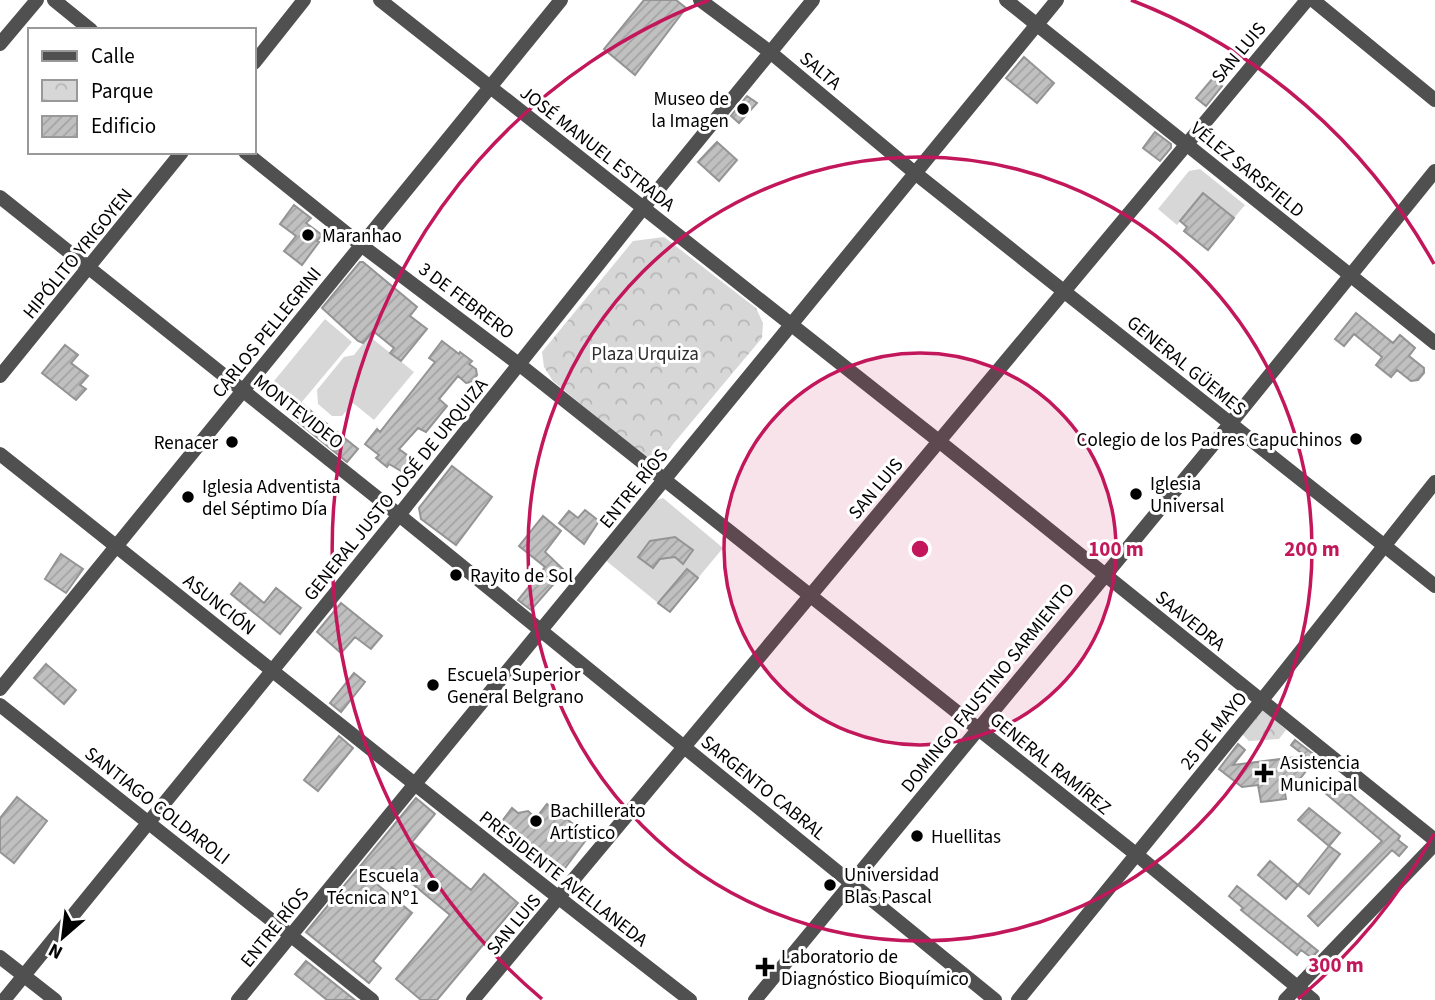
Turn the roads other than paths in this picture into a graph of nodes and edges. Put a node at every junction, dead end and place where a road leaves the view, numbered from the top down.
1 (37, 0) edge
2 (54, 0) edge
3 (304, 0) edge
4 (380, 0) edge
5 (561, 0) edge
6 (700, 0) edge
7 (813, 0) edge
8 (1006, 0) edge
9 (1057, 0) edge
10 (1307, 0) edge
11 (1313, 0) edge
12 (1037, 25) junction
13 (89, 28) edge
14 (0, 44) edge
15 (770, 52) junction
16 (256, 60) edge
17 (489, 88) junction
18 (1435, 100) edge
19 (1186, 145) junction
20 (181, 154) edge
21 (248, 154) edge
22 (1435, 171) edge
23 (915, 173) junction
24 (0, 197) edge
25 (644, 207) junction
26 (362, 245) junction
27 (90, 268) junction
28 (1350, 276) junction
29 (1064, 292) junction
30 (792, 326) junction
31 (1435, 344) edge
32 (520, 365) junction
33 (0, 376) edge
34 (242, 391) junction
35 (1230, 424) junction
36 (940, 442) junction
37 (0, 454) edge
38 (664, 480) junction
39 (1435, 482) edge
40 (399, 515) junction
41 (1385, 545) junction
42 (117, 546) junction
43 (1104, 575) junction
44 (1435, 586) edge
45 (810, 594) junction
46 (541, 631) junction
47 (272, 670) junction
48 (0, 689) edge
49 (1262, 700) junction
50 (0, 705) edge
51 (978, 729) junction
52 (685, 748) junction
53 (414, 785) junction
54 (148, 822) junction
55 (1435, 842) edge
56 (1137, 855) junction
57 (852, 884) junction
58 (559, 899) junction
59 (291, 935) junction
60 (0, 957) edge
61 (24, 975) junction
62 (1297, 987) junction
63 (4, 1000) edge
64 (55, 1000) edge
65 (238, 1000) edge
66 (372, 1000) edge
67 (473, 1000) edge
68 (691, 1000) edge
69 (755, 1000) edge
70 (995, 1000) edge
71 (1018, 1000) edge
72 (1284, 1000) edge
73 (1313, 1000) edge

1 - 14 street
2 - 13 street
3 - 16 street
4 - 17 street, JOSÉ MANUEL ESTRADA
5 - 17 street, CARLOS PELLEGRINI
6 - 15 street, SALTA
7 - 15 street, GENERAL JUSTO JOSÉ DE URQUIZA
8 - 12 street, VÉLEZ SARSFIELD
9 - 12 street, ENTRE RÍOS
10 - 19 street, SAN LUIS
11 - 18 street
12 - 19 street, VÉLEZ SARSFIELD
12 - 23 street, ENTRE RÍOS
15 - 23 street, SALTA
15 - 25 street, GENERAL JUSTO JOSÉ DE URQUIZA
17 - 25 street, JOSÉ MANUEL ESTRADA
17 - 26 street, CARLOS PELLEGRINI
19 - 28 street, VÉLEZ SARSFIELD
19 - 29 street, SAN LUIS
20 - 27 street, HIPÓLITO YRIGOYEN
21 - 26 street, 3 DE FEBRERO
22 - 28 street, DOMINGO FAUSTINO SARMIENTO
23 - 29 street, GENERAL GÜEMES
23 - 30 street, ENTRE RÍOS
24 - 27 street, MONTEVIDEO
25 - 30 street, JOSÉ MANUEL ESTRADA
25 - 32 street, GENERAL JUSTO JOSÉ DE URQUIZA
26 - 32 street, 3 DE FEBRERO
26 - 34 street, CARLOS PELLEGRINI
27 - 33 street, HIPÓLITO YRIGOYEN
27 - 34 street, MONTEVIDEO
28 - 31 street, VÉLEZ SARSFIELD
28 - 35 street, DOMINGO FAUSTINO SARMIENTO
29 - 35 street, GENERAL GÜEMES
29 - 36 street, SAN LUIS
30 - 36 street, SAAVEDRA
30 - 38 street, ENTRE RÍOS
32 - 38 street, 3 DE FEBRERO
32 - 40 street, GENERAL JUSTO JOSÉ DE URQUIZA
34 - 40 street, MONTEVIDEO
34 - 42 street, CARLOS PELLEGRINI
35 - 41 street, GENERAL GÜEMES
35 - 43 street, DOMINGO FAUSTINO SARMIENTO
36 - 43 street, SAAVEDRA
36 - 45 street, SAN LUIS
37 - 42 street, ASUNCIÓN
38 - 45 street, GENERAL RAMÍREZ
38 - 46 street, ENTRE RÍOS
39 - 41 street, 25 DE MAYO
40 - 46 street, MONTEVIDEO
40 - 47 street, GENERAL JUSTO JOSÉ DE URQUIZA
41 - 44 street, GENERAL GÜEMES
41 - 49 street, 25 DE MAYO
42 - 47 street, ASUNCIÓN
42 - 48 street, CARLOS PELLEGRINI
43 - 49 street, SAAVEDRA
43 - 51 street, DOMINGO FAUSTINO SARMIENTO
45 - 51 street, GENERAL RAMÍREZ
45 - 52 street, SAN LUIS
46 - 52 street, SARGENTO CABRAL
46 - 53 street, ENTRE RÍOS
47 - 53 street, ASUNCIÓN
47 - 54 street, GENERAL JUSTO JOSÉ DE URQUIZA
49 - 55 street, SAAVEDRA
49 - 56 street, 25 DE MAYO
50 - 54 street, SANTIAGO COLDAROLI
51 - 56 street, GENERAL RAMÍREZ
51 - 57 street, DOMINGO FAUSTINO SARMIENTO
52 - 57 street, SARGENTO CABRAL
52 - 58 street, SAN LUIS
53 - 58 street, PRESIDENTE AVELLANEDA
53 - 59 street, ENTRE RÍOS
54 - 59 street, SANTIAGO COLDAROLI
54 - 61 street, GENERAL JUSTO JOSÉ DE URQUIZA
55 - 62 street
56 - 62 street, GENERAL RAMÍREZ
56 - 71 street, 25 DE MAYO
57 - 69 street, DOMINGO FAUSTINO SARMIENTO
57 - 70 street, SARGENTO CABRAL
58 - 67 street, SAN LUIS
58 - 68 street, PRESIDENTE AVELLANEDA
59 - 65 street, ENTRE RÍOS
59 - 66 street, SANTIAGO COLDAROLI
60 - 61 street
61 - 63 street, GENERAL JUSTO JOSÉ DE URQUIZA
61 - 64 street
62 - 72 street
62 - 73 street, GENERAL RAMÍREZ

